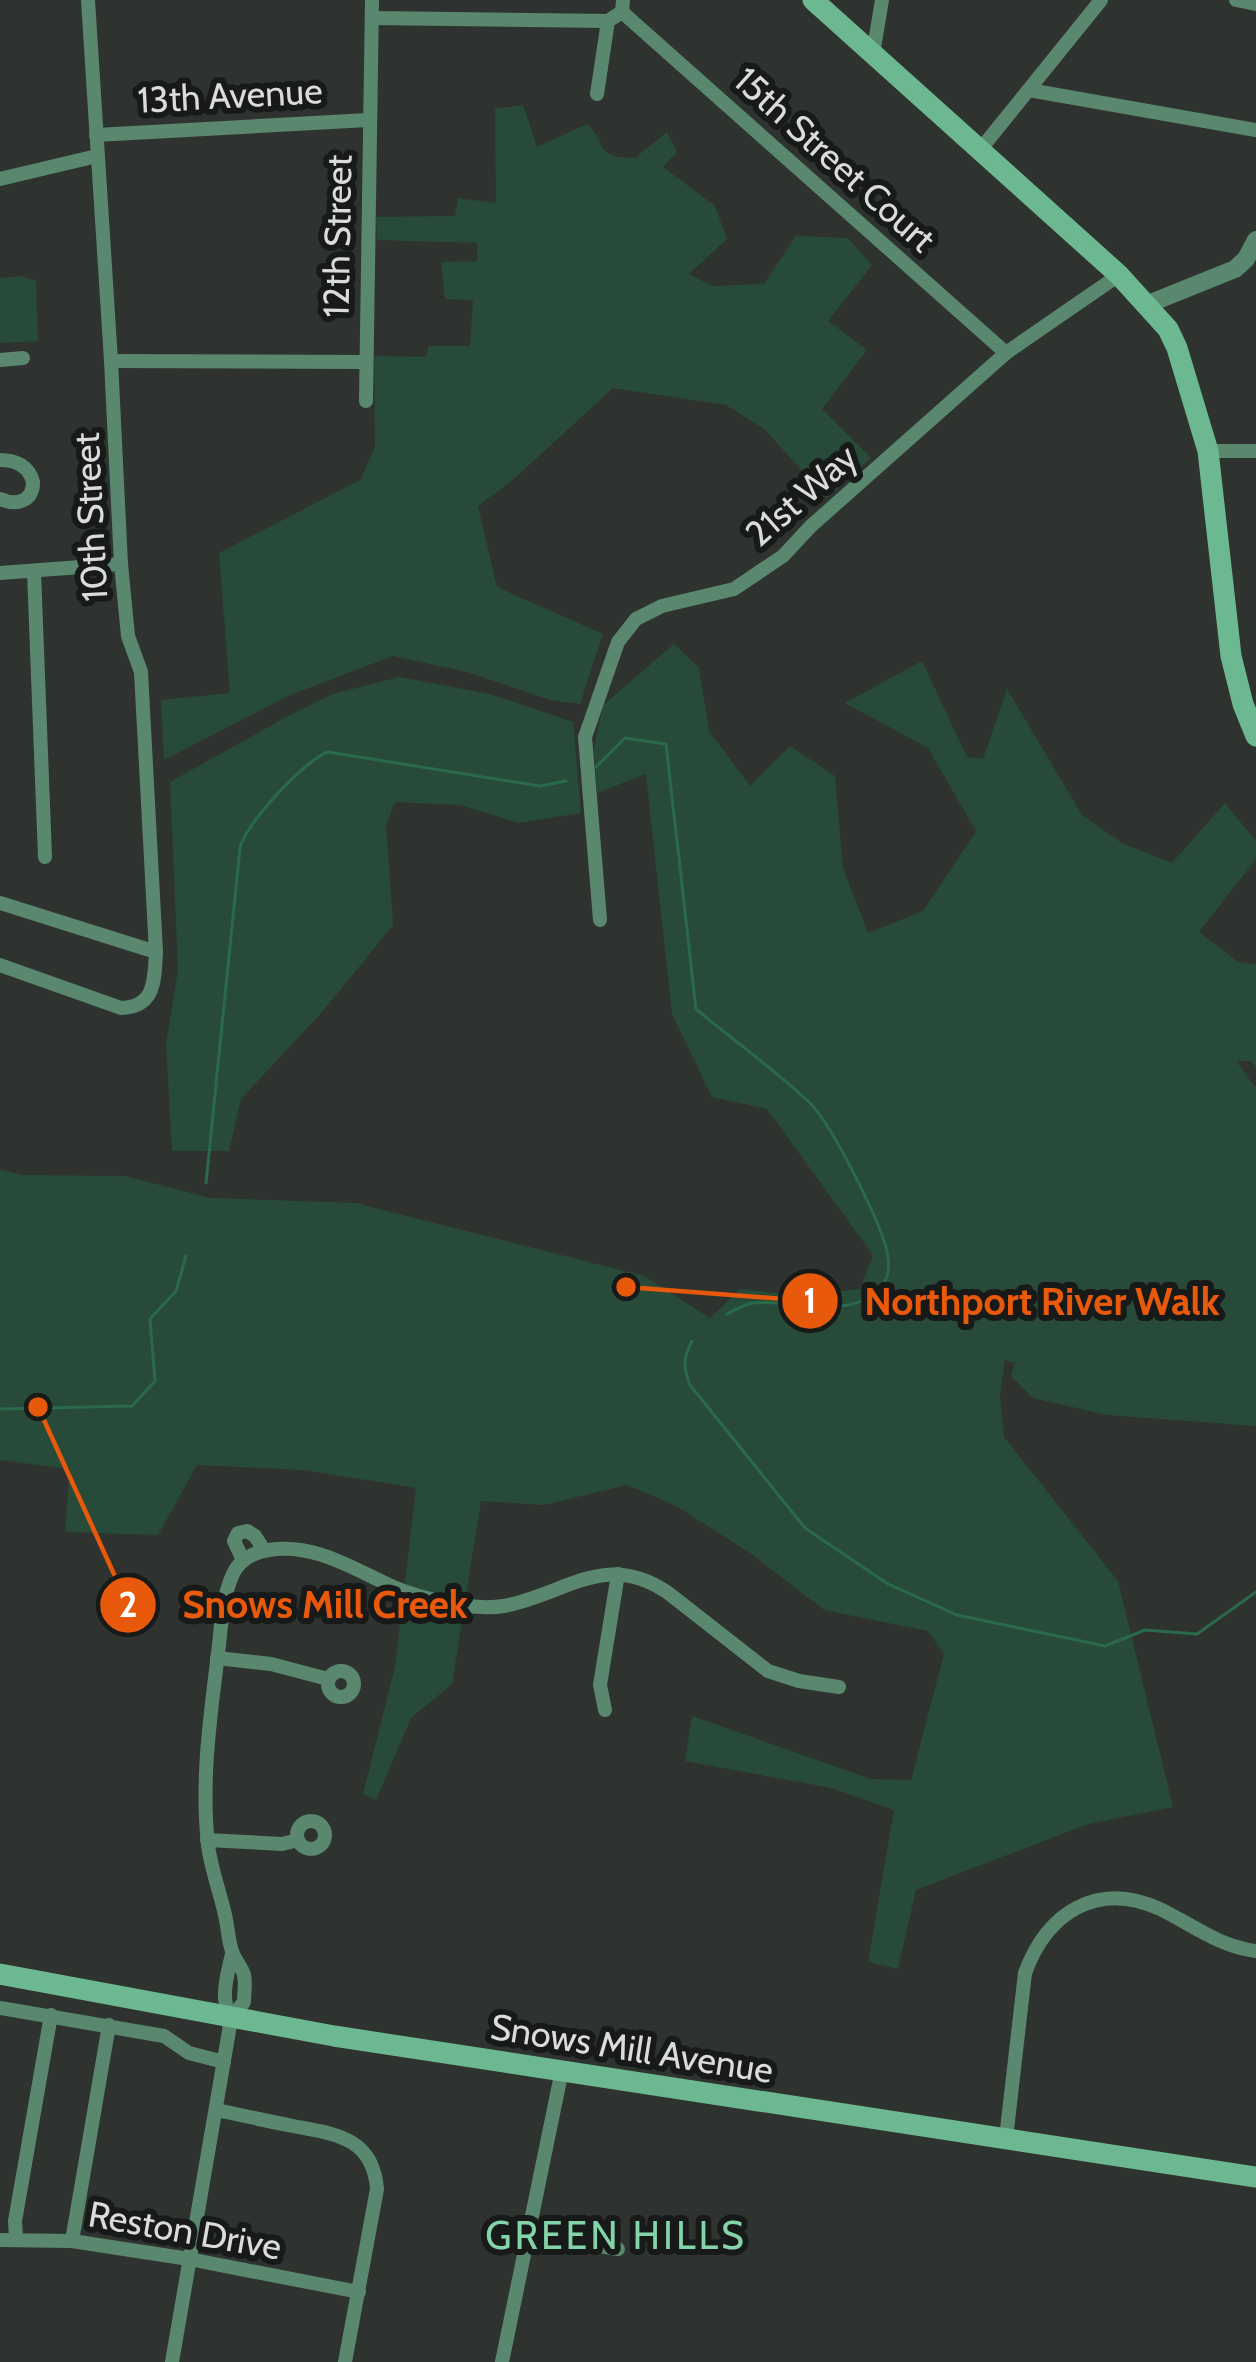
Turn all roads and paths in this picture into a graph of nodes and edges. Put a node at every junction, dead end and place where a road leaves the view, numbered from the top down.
1 (88, 0) edge
2 (372, 0) edge
3 (814, 0) edge
4 (882, 0) edge
5 (1101, 0) edge
6 (1236, 0) edge
7 (1256, 4) edge
8 (623, 6) edge
9 (372, 17) junction
10 (608, 21) junction
11 (873, 55) junction
12 (1029, 90) junction
13 (597, 94) dead end
14 (368, 120) junction
15 (1256, 130) edge
16 (95, 135) junction
17 (980, 150) junction
18 (97, 156) junction
19 (0, 178) edge
20 (1256, 240) edge
21 (1119, 275) junction
22 (1148, 304) junction
23 (1006, 352) junction
24 (23, 358) dead end
25 (0, 360) edge
26 (111, 361) junction
27 (365, 362) junction
28 (366, 401) dead end
29 (1208, 451) junction
30 (1256, 452) edge
31 (0, 460) edge
32 (0, 499) edge
33 (121, 564) junction
34 (34, 572) junction
35 (0, 573) edge
36 (1256, 736) edge
37 (45, 857) dead end
38 (0, 903) edge
39 (600, 920) dead end
40 (156, 952) junction
41 (0, 964) edge
42 (264, 1550) junction
43 (243, 1560) junction
44 (618, 1574) junction
45 (217, 1658) junction
46 (328, 1679) dead end
47 (839, 1687) dead end
48 (605, 1710) dead end
49 (207, 1840) junction
50 (298, 1840) dead end
51 (1256, 1951) edge
52 (0, 1974) edge
53 (0, 2008) edge
54 (51, 2015) junction
55 (231, 2018) junction
56 (109, 2025) junction
57 (224, 2062) junction
58 (562, 2070) junction
59 (215, 2110) junction
60 (1006, 2138) junction
61 (1256, 2177) edge
62 (528, 2234) junction
63 (8, 2239) edge
64 (72, 2241) junction
65 (618, 2248) dead end
66 (189, 2259) junction
67 (358, 2292) junction
68 (172, 2362) edge
69 (345, 2362) edge
70 (502, 2362) edge

1 - 16 street, 10th Street
2 - 9 street, 12th Street
3 - 11 main road
4 - 11 street
5 - 12 street
6 - 7 street
8 - 10 street
8 - 23 street, 15th Street Court
9 - 10 street
9 - 14 street, 12th Street
10 - 13 street
11 - 17 main road
12 - 15 street
12 - 17 street
14 - 16 street, 13th Avenue
14 - 27 street, 12th Street
16 - 18 street, 10th Street
17 - 21 main road
18 - 19 street
18 - 26 street, 10th Street
20 - 22 street
21 - 22 main road
21 - 23 street, 21st Way
22 - 29 main road
23 - 39 street, 21st Way
24 - 25 street
26 - 27 street
26 - 33 street, 10th Street
27 - 28 street, 12th Street
29 - 30 street
29 - 36 main road
31 - 32 street
33 - 34 street
33 - 40 street, 10th Street
34 - 35 street
34 - 37 street
38 - 40 street
40 - 41 street, 10th Street
42 - 43 street
42 - 43 street
42 - 44 street
43 - 45 street
44 - 47 street
44 - 48 street
45 - 46 street
45 - 49 street
49 - 50 street
49 - 55 street
51 - 60 street
52 - 55 main road, Snows Mill Avenue
53 - 54 street
54 - 56 street
54 - 63 street
55 - 57 street
55 - 58 main road, Snows Mill Avenue
56 - 57 street
56 - 64 street
57 - 59 street
58 - 60 main road, Snows Mill Avenue
58 - 62 street
59 - 66 street
59 - 67 street
60 - 61 main road, Snows Mill Avenue
62 - 65 street
62 - 70 street
63 - 64 street, Reston Drive
64 - 66 street, Reston Drive
66 - 67 street, Reston Drive
66 - 68 street
67 - 69 street

